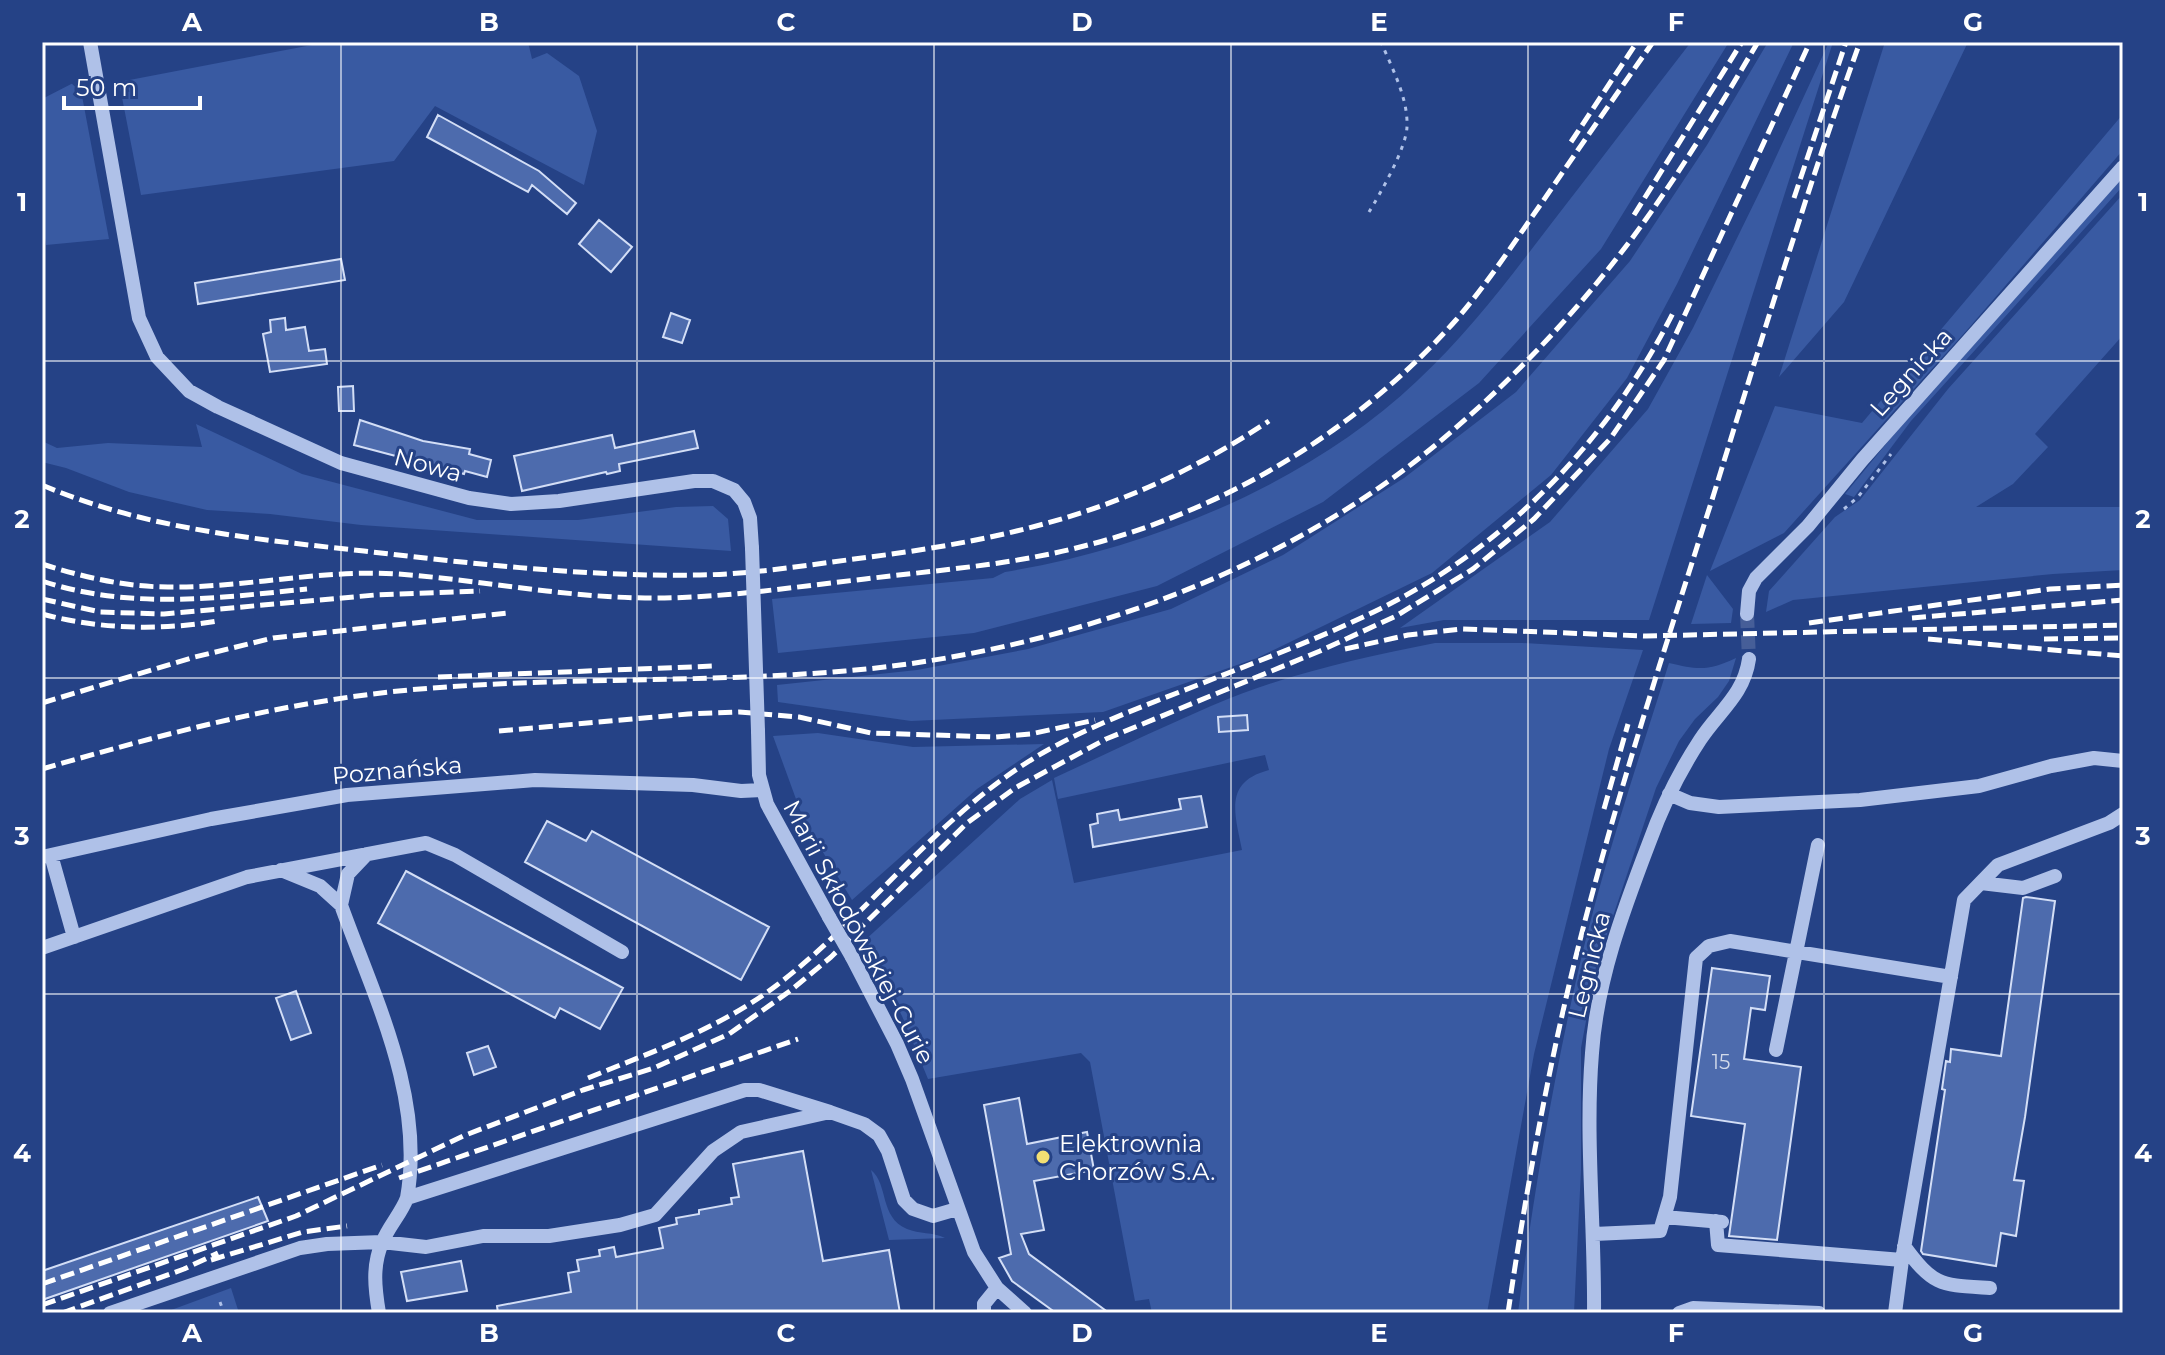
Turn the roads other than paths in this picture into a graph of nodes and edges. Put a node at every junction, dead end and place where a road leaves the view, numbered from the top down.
1 (90, 42) edge
2 (2123, 167) edge
3 (1747, 614) tunnel mouth
4 (1749, 659) tunnel mouth
5 (2123, 761) edge
6 (762, 790) junction
7 (1669, 794) junction
8 (2123, 814) edge
9 (1818, 845) dead end
10 (369, 852) junction
11 (47, 856) edge
12 (281, 870) junction
13 (2055, 876) dead end
14 (1981, 883) junction
15 (341, 905) junction
16 (74, 937) junction
17 (42, 948) edge
18 (622, 952) dead end
19 (1796, 952) junction
20 (1951, 977) junction
21 (1776, 1050) dead end
22 (830, 1112) junction
23 (407, 1198) junction
24 (957, 1209) junction
25 (1664, 1217) junction
26 (1594, 1234) junction
27 (382, 1242) junction
28 (1902, 1258) junction
29 (997, 1288) junction
30 (1990, 1288) dead end
31 (110, 1313) edge
32 (379, 1313) edge
33 (984, 1313) edge
34 (1025, 1313) edge
35 (1594, 1313) edge
36 (1679, 1313) edge
37 (1819, 1313) edge
38 (1895, 1313) edge

1 - 6 street, Nowa, bridge
2 - 3 street, Legnicka
4 - 7 street, Legnicka
5 - 7 street
6 - 11 street, Poznańska
6 - 24 street, Marii Skłodowskiej-Curie, bridge
7 - 26 street, Legnicka
8 - 14 street
9 - 19 street
10 - 12 street
10 - 15 street
10 - 18 street
11 - 16 street
12 - 15 street
12 - 16 street
13 - 14 street
14 - 20 street
15 - 23 street
16 - 17 street
19 - 20 street
19 - 21 street
19 - 25 street
20 - 28 street
22 - 23 street
22 - 24 street
22 - 27 street
23 - 27 street
24 - 29 street, Marii Skłodowskiej-Curie
25 - 26 street
25 - 28 street
26 - 35 street, Legnicka
27 - 31 street
27 - 32 street
28 - 30 street
28 - 38 street
29 - 33 street
29 - 34 street, Marii Skłodowskiej-Curie
36 - 37 street

